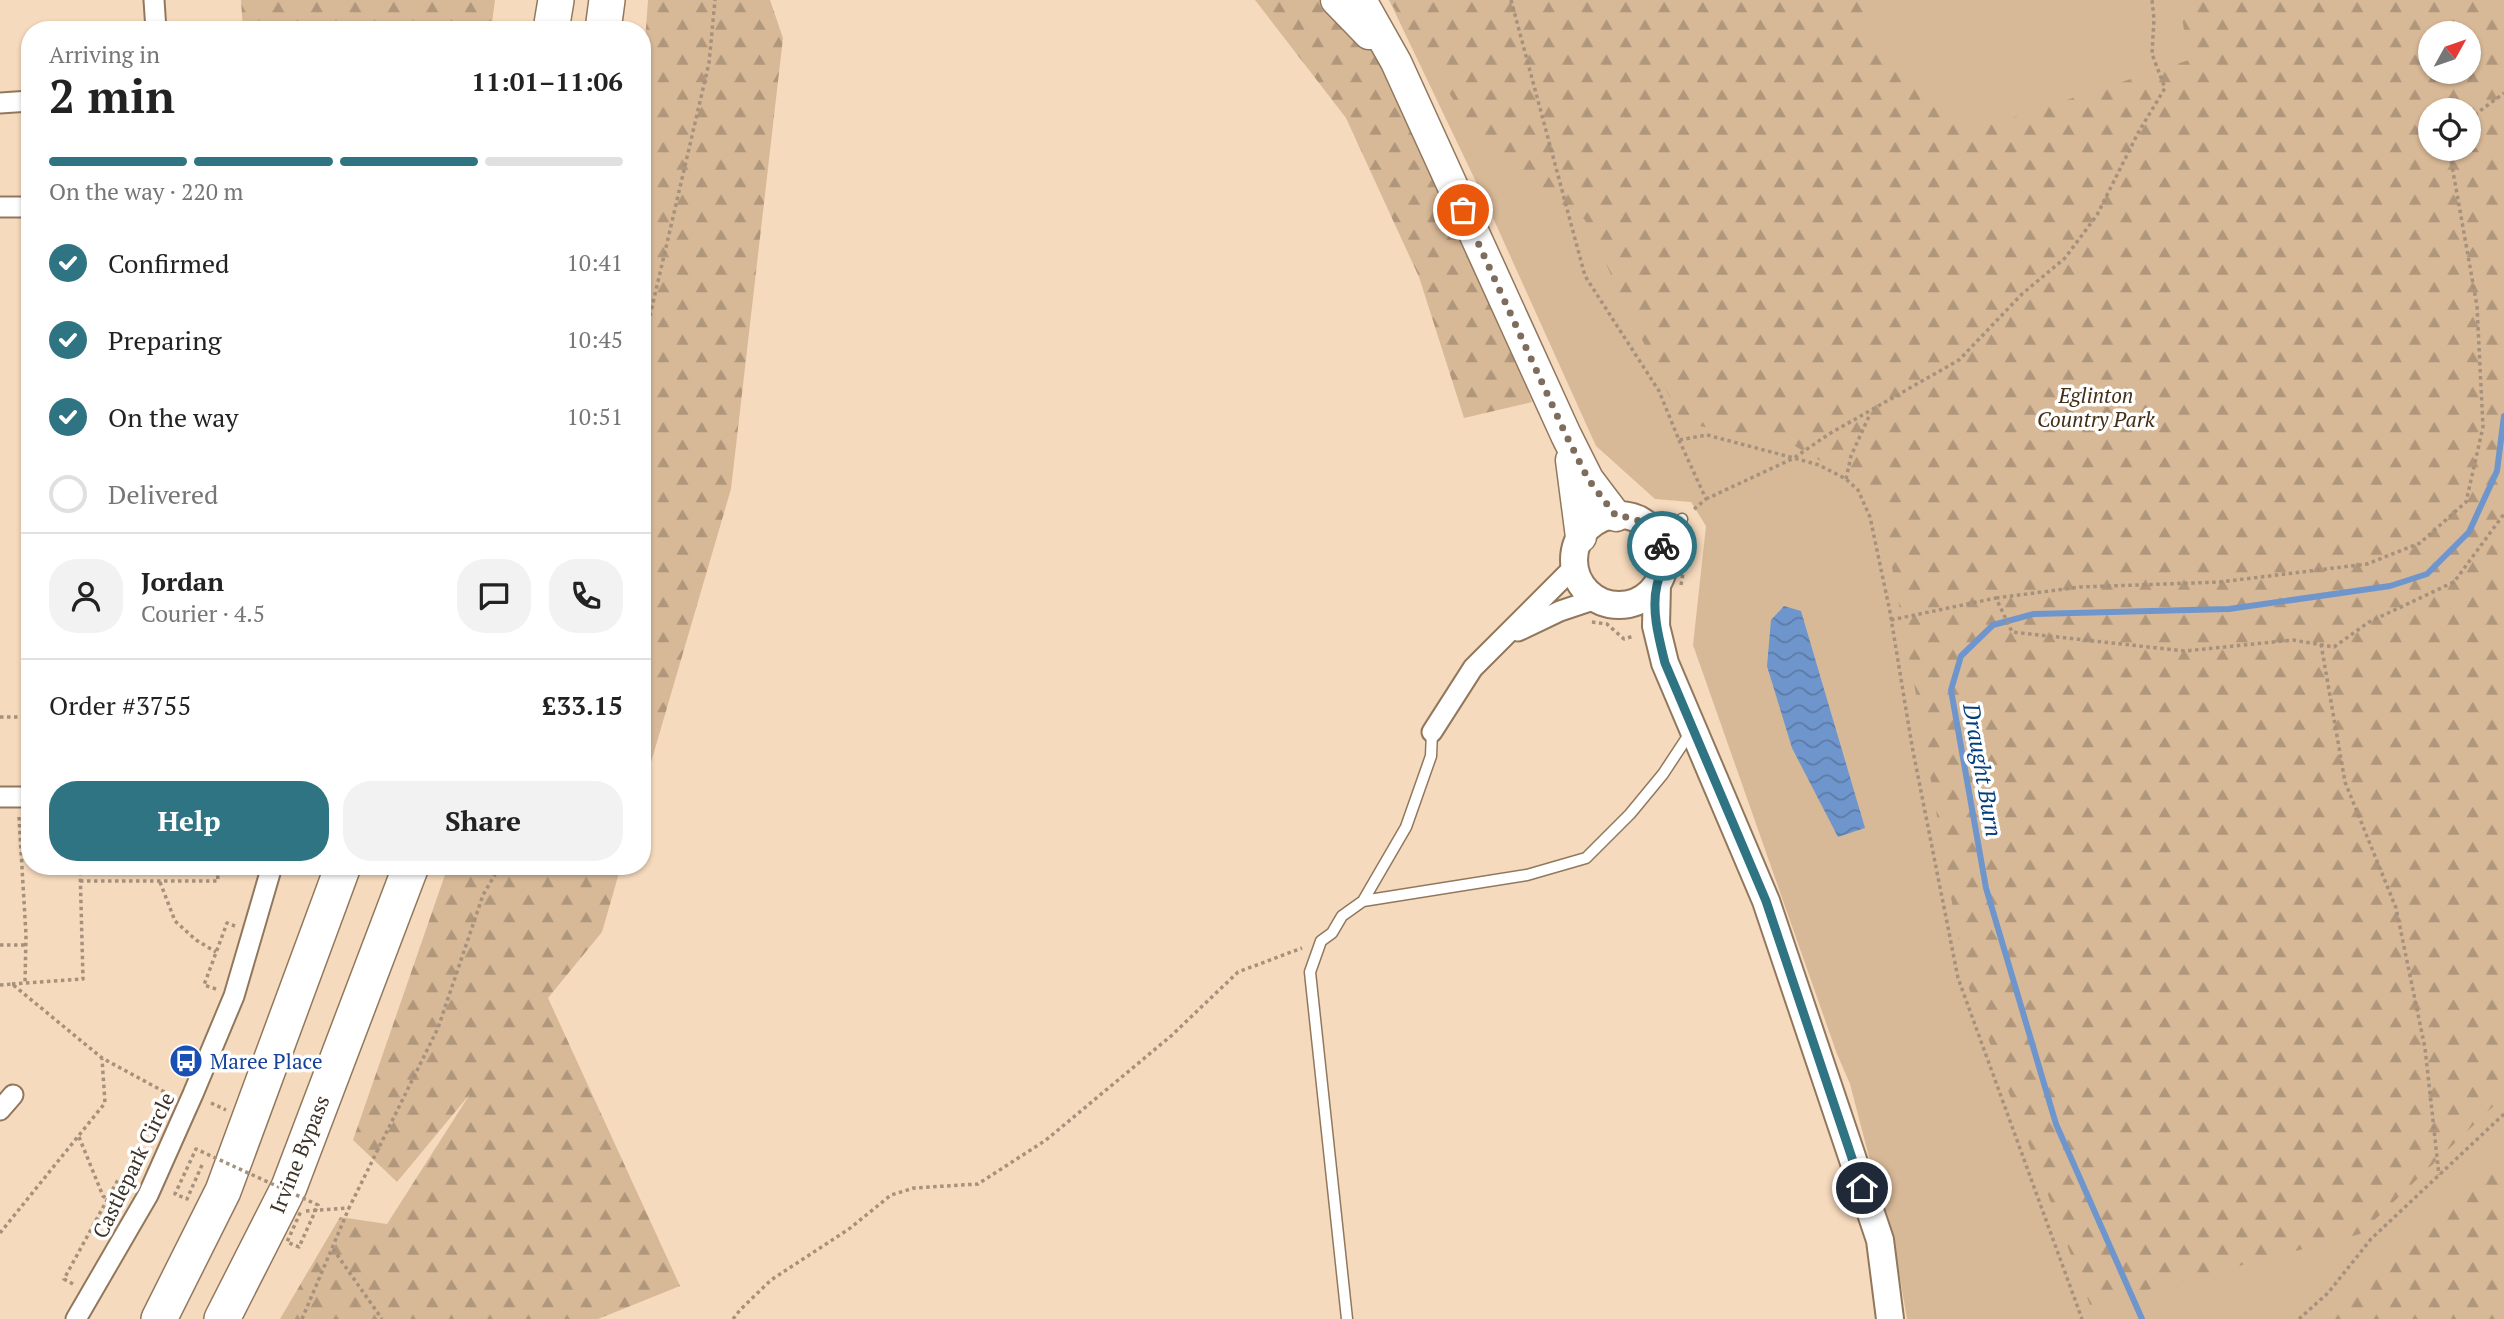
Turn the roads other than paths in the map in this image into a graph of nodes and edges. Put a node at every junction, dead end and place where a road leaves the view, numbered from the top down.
1 (153, 0) edge
2 (556, 0) edge
3 (607, 0) edge
4 (1336, 0) edge
5 (1361, 0) edge
6 (155, 21) edge
7 (552, 21) edge
8 (605, 21) edge
9 (1396, 62) junction
10 (21, 102) edge
11 (0, 103) edge
12 (0, 207) edge
13 (21, 207) edge
14 (1566, 435) junction
15 (1616, 516) junction
16 (1682, 519) dead end
17 (1657, 536) junction
18 (1581, 537) junction
19 (1575, 566) junction
20 (1657, 585) junction
21 (1606, 602) junction
22 (1508, 636) junction
23 (1665, 663) junction
24 (1692, 729) junction
25 (1432, 732) joint
26 (270, 875) edge
27 (341, 875) edge
28 (408, 875) edge
29 (1363, 901) junction
30 (13, 1095) dead end
31 (0, 1110) edge
32 (76, 1319) edge
33 (159, 1319) edge
34 (222, 1319) edge
35 (1347, 1319) edge
36 (1890, 1319) edge

1 - 6 street
2 - 7 highway
3 - 8 highway
4 - 9 main road
5 - 9 main road
9 - 14 main road
10 - 11 street
12 - 13 street
14 - 15 main road
14 - 18 main road
15 - 17 main road
15 - 18 main road
16 - 17 lane
17 - 20 main road
18 - 19 main road
19 - 21 main road
19 - 22 street
20 - 21 main road
20 - 23 main road
21 - 22 street
21 - 23 main road
22 - 25 street
23 - 24 main road
24 - 29 lane
24 - 36 main road
25 - 29 lane
26 - 32 street, Castlepark Circle
27 - 33 highway
28 - 34 highway, Irvine Bypass
29 - 35 lane
30 - 31 street

